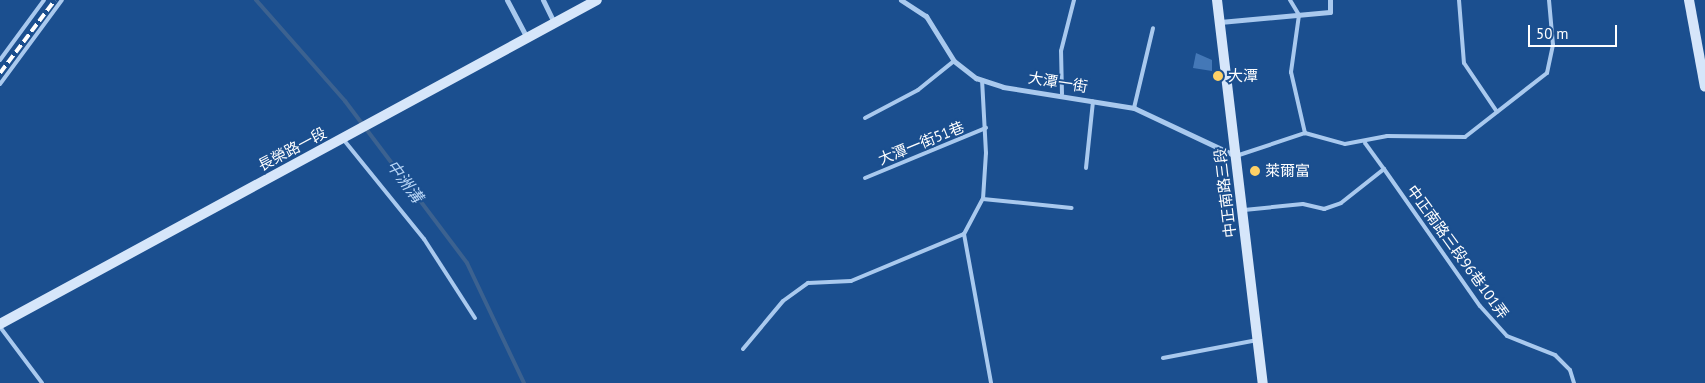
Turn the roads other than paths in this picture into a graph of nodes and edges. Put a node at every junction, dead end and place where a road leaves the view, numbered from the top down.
1 (44, 0) edge
2 (62, 0) edge
3 (507, 0) edge
4 (542, 0) edge
5 (598, 0) edge
6 (901, 0) edge
7 (1074, 0) edge
8 (1217, 0) edge
9 (1290, 0) edge
10 (1330, 0) edge
11 (1459, 0) edge
12 (1549, 0) edge
13 (1689, 0) edge
14 (1299, 15) junction
15 (1220, 22) junction
16 (555, 23) junction
17 (1152, 28) dead end
18 (527, 38) junction
19 (0, 60) edge
20 (954, 61) junction
21 (982, 80) junction
22 (0, 84) edge
23 (1705, 87) edge
24 (1062, 94) junction
25 (1093, 100) junction
26 (1134, 108) junction
27 (1497, 112) junction
28 (865, 118) dead end
29 (986, 128) junction
30 (1306, 133) junction
31 (343, 138) junction
32 (1365, 143) junction
33 (1236, 156) junction
34 (1086, 168) dead end
35 (1384, 169) junction
36 (866, 178) dead end
37 (983, 199) junction
38 (1072, 208) dead end
39 (1242, 210) junction
40 (964, 234) junction
41 (474, 318) dead end
42 (0, 325) edge
43 (1257, 340) junction
44 (743, 349) dead end
45 (1163, 358) dead end
46 (42, 383) edge
47 (991, 383) edge
48 (1263, 383) edge
49 (1574, 383) edge

1 - 19 lane
2 - 22 lane
3 - 18 street
4 - 16 street
5 - 16 street, 長榮路一段
6 - 20 street, 大潭一街
7 - 24 lane
8 - 15 street, 中正南路三段
9 - 14 lane
10 - 14 street
11 - 27 lane
12 - 27 lane
13 - 23 street
14 - 15 street
14 - 30 lane
15 - 33 street, 中正南路三段
16 - 18 street, 長榮路一段
17 - 26 lane
18 - 31 street, 長榮路一段
20 - 21 street, 大潭一街
20 - 28 lane
21 - 24 street, 大潭一街
21 - 29 lane, 大潭一街51巷
24 - 25 street, 大潭一街
25 - 26 street, 大潭一街
25 - 34 lane
26 - 33 street, 大潭一街
27 - 32 lane
29 - 36 lane, 大潭一街51巷
29 - 37 lane, 大潭一街51巷
30 - 32 lane
30 - 33 lane
31 - 41 lane
31 - 42 street, 長榮路一段
32 - 35 lane, 中正南路三段96巷101弄
33 - 39 street, 中正南路三段
35 - 39 lane
35 - 49 lane, 中正南路三段96巷101弄
37 - 38 lane
37 - 40 lane, 大潭一街51巷
39 - 43 street, 中正南路三段
40 - 44 lane
40 - 47 lane
42 - 46 lane
43 - 45 lane
43 - 48 street, 中正南路三段

